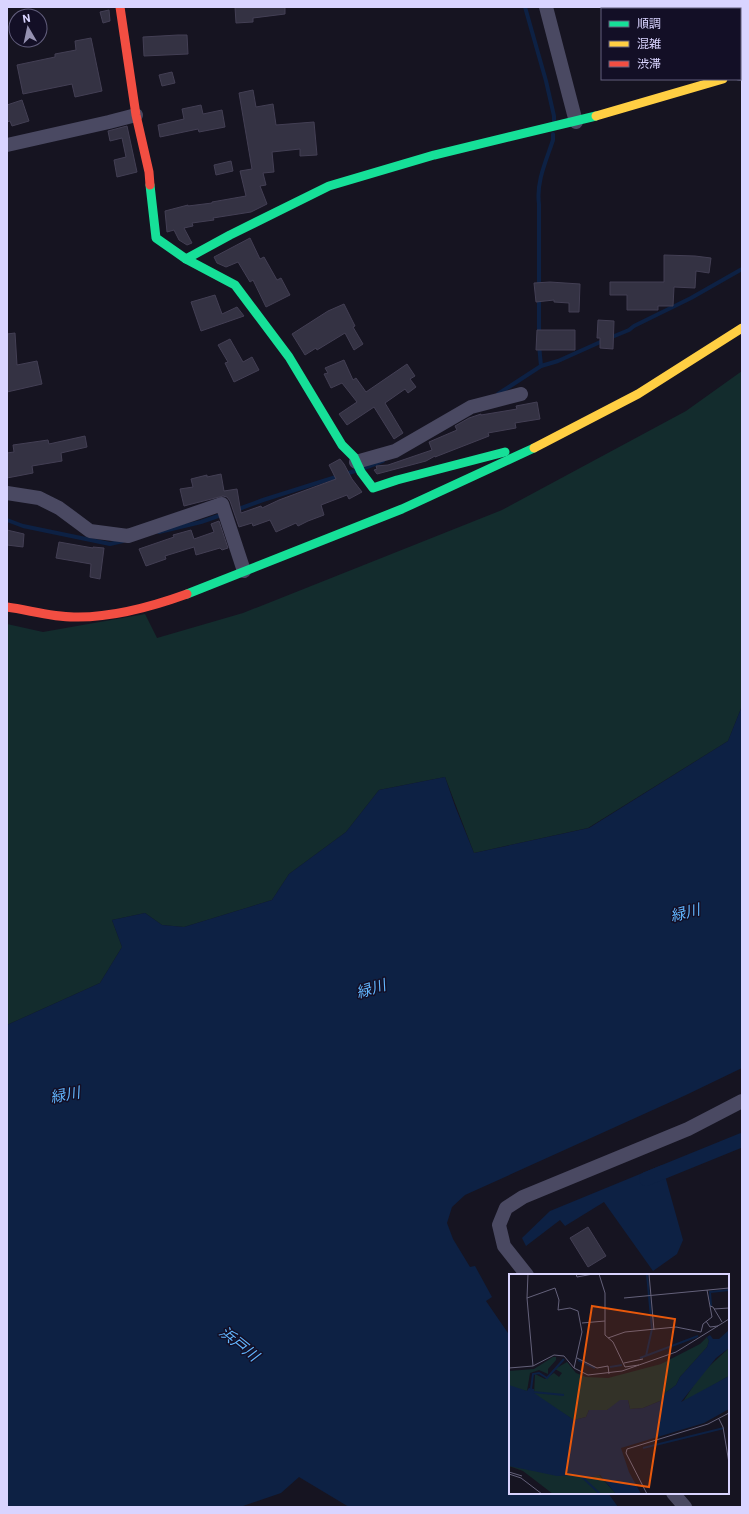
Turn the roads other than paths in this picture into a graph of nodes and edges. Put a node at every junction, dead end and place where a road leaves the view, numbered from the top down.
1 (120, 7) edge
2 (546, 7) edge
3 (720, 80) edge
4 (136, 115) junction
5 (576, 122) junction
6 (7, 146) edge
7 (186, 260) junction
8 (742, 328) edge
9 (521, 394) dead end
10 (552, 440) junction
11 (356, 462) junction
12 (7, 493) edge
13 (244, 571) junction
14 (7, 606) edge
15 (742, 1101) edge
16 (526, 1274) edge
17 (674, 1494) edge
18 (684, 1507) edge

1 - 4 street
2 - 5 street
3 - 5 street
4 - 6 street
4 - 7 street
5 - 7 street
7 - 11 street
8 - 10 street
9 - 11 street
10 - 11 street
10 - 13 street
12 - 13 street
13 - 14 street
15 - 16 street
17 - 18 street

